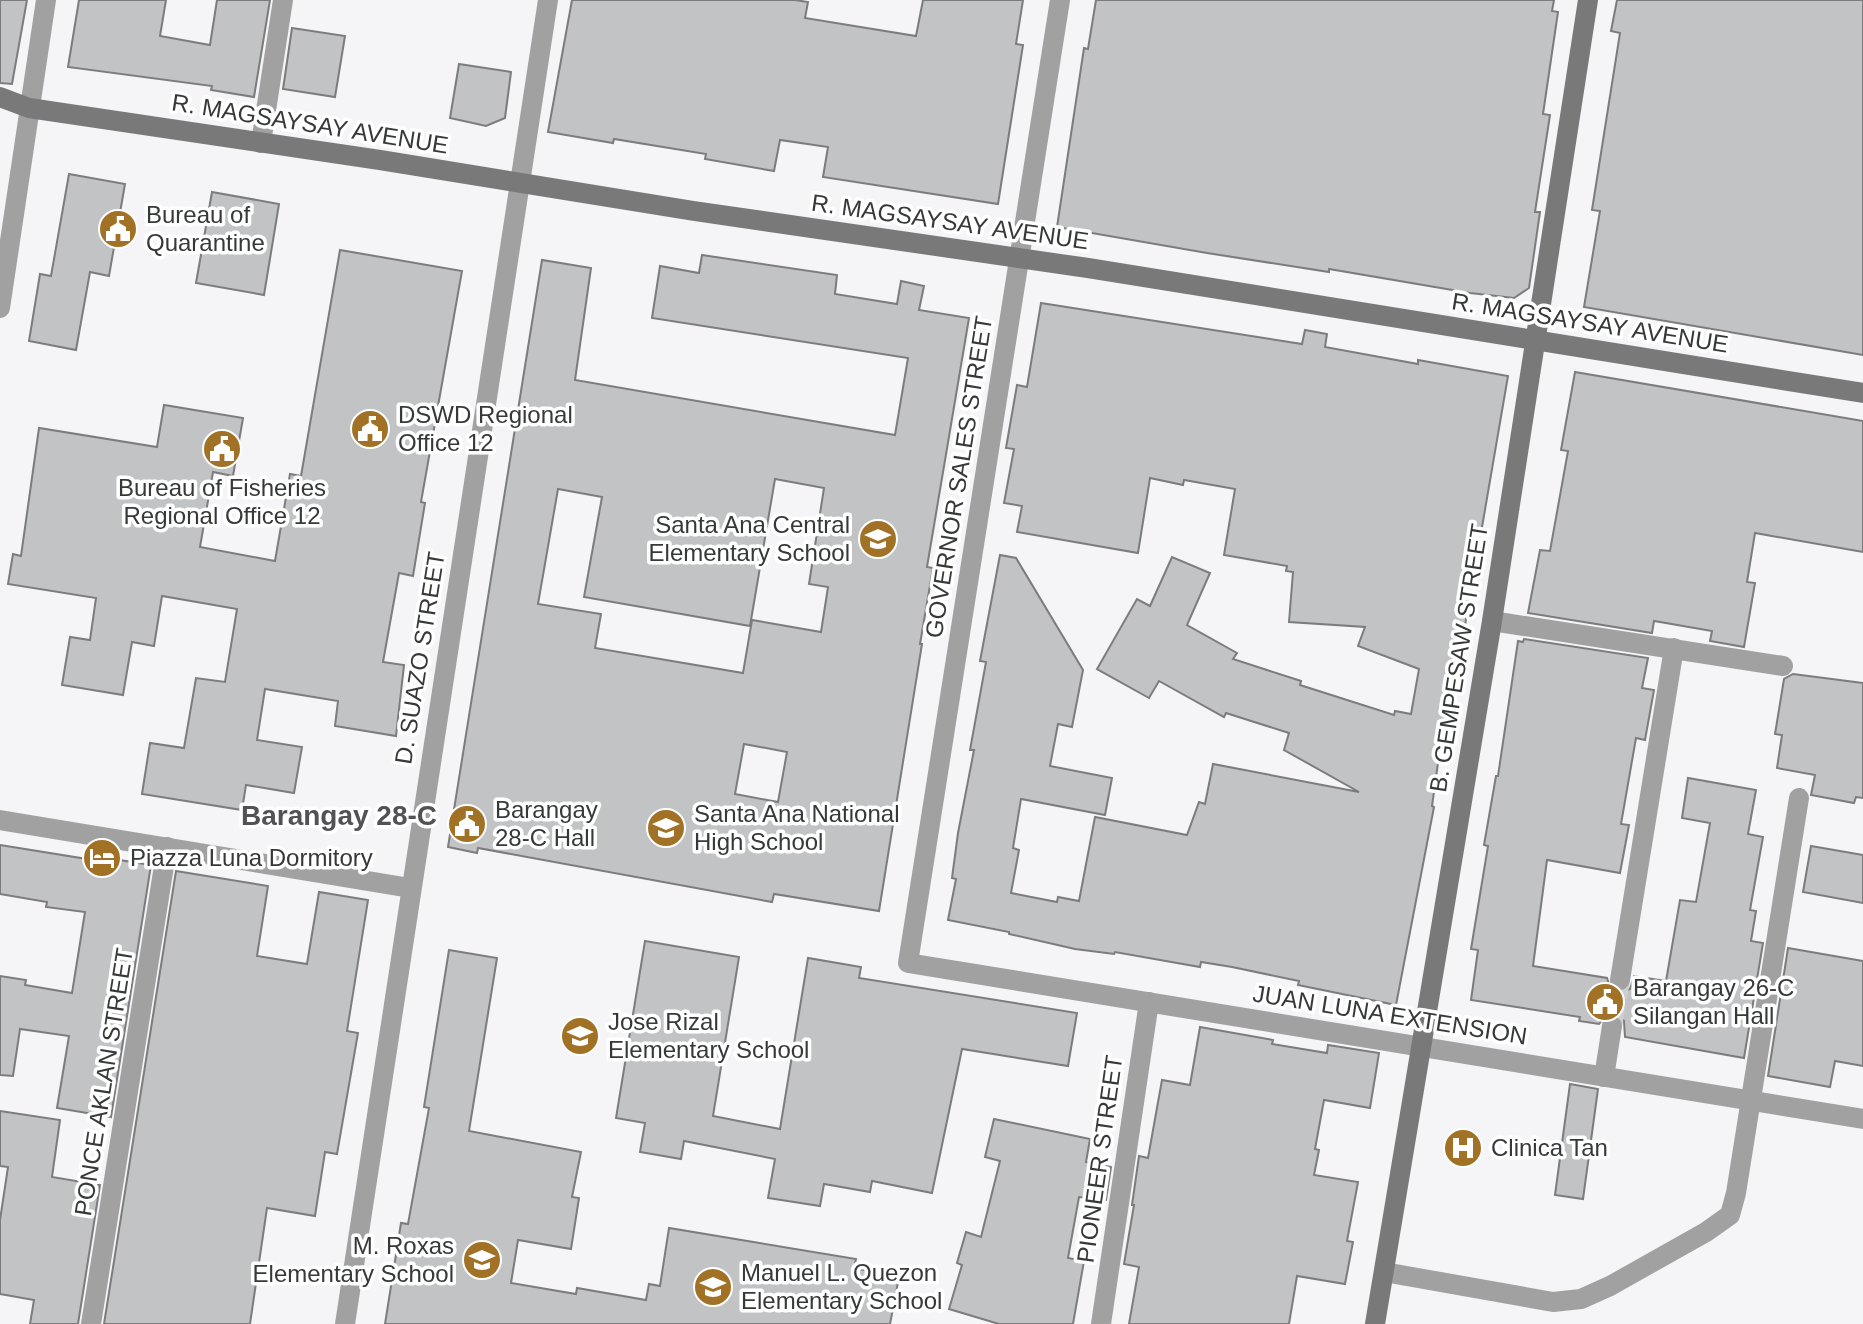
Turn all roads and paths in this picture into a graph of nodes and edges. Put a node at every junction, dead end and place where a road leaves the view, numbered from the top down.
1 (46, 0) edge
2 (283, 0) edge
3 (548, 0) edge
4 (1060, 0) edge
5 (1588, 0) edge
6 (0, 97) edge
7 (29, 108) junction
8 (0, 112) edge
9 (261, 143) junction
10 (522, 183) junction
11 (1020, 259) junction
12 (0, 308) edge
13 (1537, 341) junction
14 (1863, 393) edge
15 (1492, 621) junction
16 (1674, 648) junction
17 (1783, 666) dead end
18 (1799, 798) dead end
19 (0, 820) edge
20 (167, 847) junction
21 (410, 888) junction
22 (908, 963) joint
23 (1620, 980) tunnel mouth
24 (1149, 1002) junction
25 (1612, 1026) tunnel mouth
26 (1423, 1047) junction
27 (1604, 1077) junction
28 (1752, 1101) junction
29 (1863, 1119) edge
30 (1384, 1272) junction
31 (91, 1324) edge
32 (345, 1324) edge
33 (1101, 1324) edge
34 (1375, 1324) edge

1 - 7 street
2 - 9 street
3 - 10 street, D. SUAZO STREET
4 - 11 street, GOVERNOR SALES STREET
5 - 13 main road, B. GEMPESAW STREET
6 - 7 main road, R. MAGSAYSAY AVENUE
7 - 8 main road, R. MAGSAYSAY AVENUE
7 - 9 main road, R. MAGSAYSAY AVENUE
7 - 12 street
9 - 10 main road, R. MAGSAYSAY AVENUE
10 - 11 main road, R. MAGSAYSAY AVENUE
10 - 21 street, D. SUAZO STREET
11 - 13 main road, R. MAGSAYSAY AVENUE
11 - 22 street, GOVERNOR SALES STREET
13 - 14 main road, R. MAGSAYSAY AVENUE
13 - 15 main road, B. GEMPESAW STREET
15 - 16 street
15 - 26 main road, B. GEMPESAW STREET
16 - 17 street
16 - 23 street
18 - 28 street
19 - 20 street
20 - 21 street
20 - 31 street, PONCE AKLAN STREET
21 - 32 street, D. SUAZO STREET
22 - 24 street, JUAN LUNA EXTENSION
24 - 26 street, JUAN LUNA EXTENSION
24 - 33 street, PIONEER STREET
25 - 27 street
26 - 27 street, JUAN LUNA EXTENSION
26 - 30 main road, B. GEMPESAW STREET
27 - 28 street, JUAN LUNA EXTENSION
28 - 29 street, JUAN LUNA EXTENSION
28 - 30 street
30 - 34 main road, B. GEMPESAW STREET

